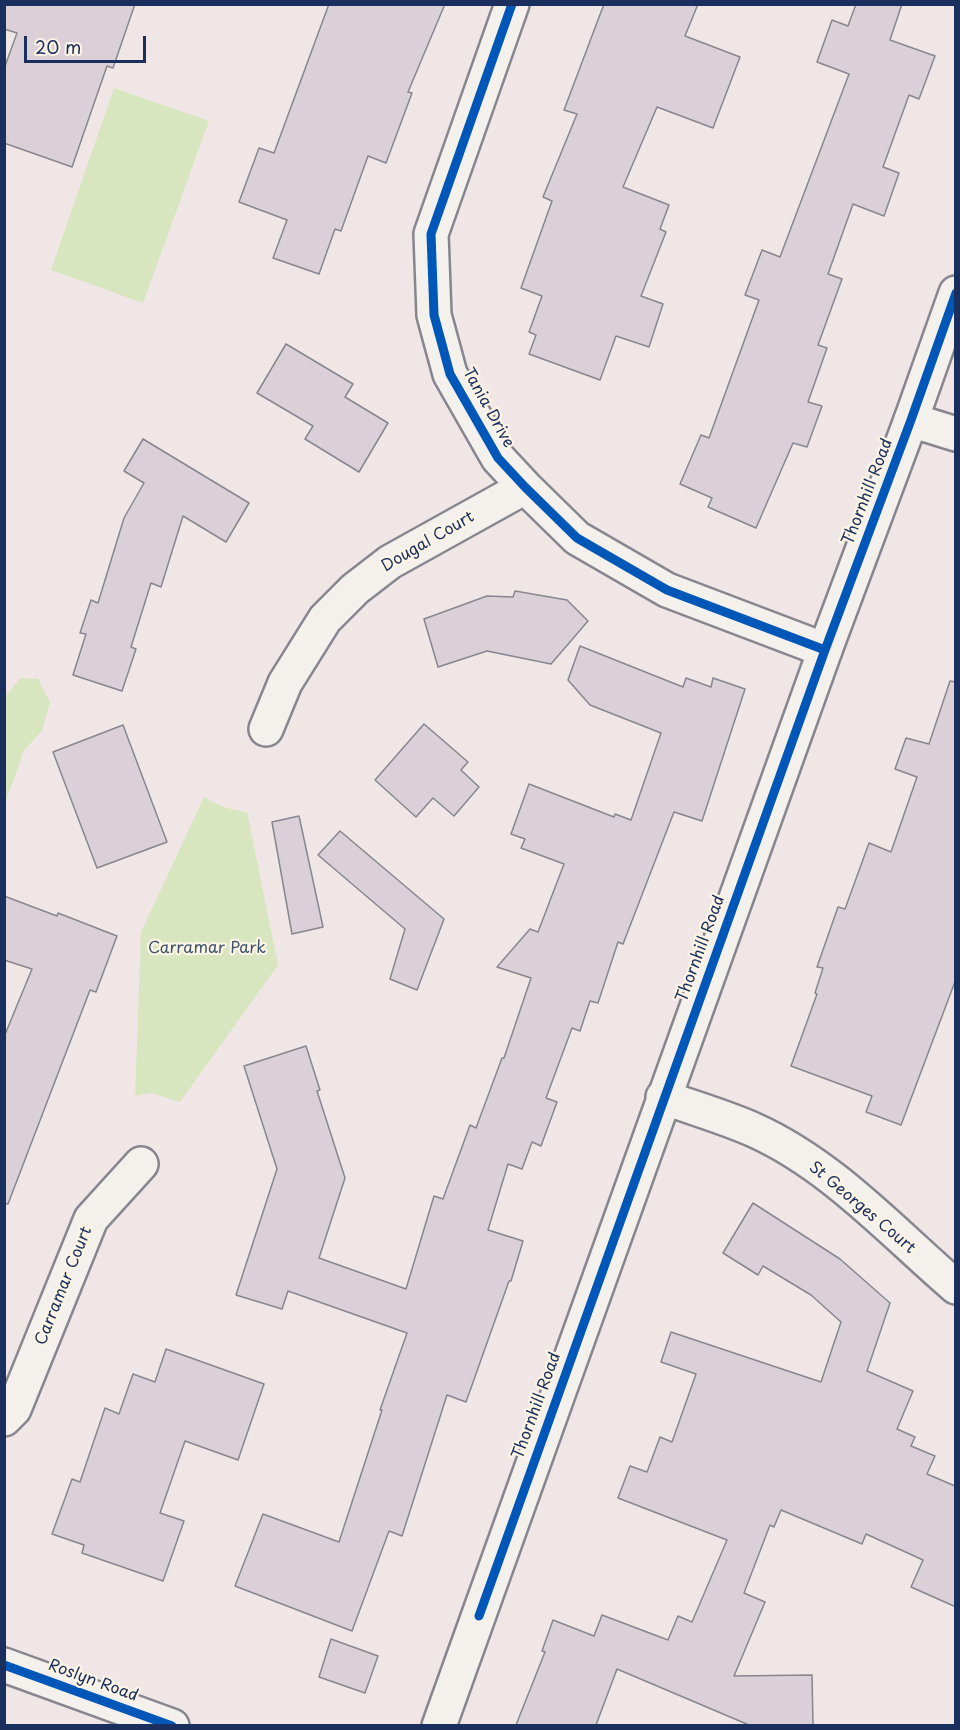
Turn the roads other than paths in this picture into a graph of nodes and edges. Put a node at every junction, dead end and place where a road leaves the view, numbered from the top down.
1 (512, 4) edge
2 (956, 293) edge
3 (911, 420) junction
4 (956, 434) edge
5 (525, 487) junction
6 (825, 650) junction
7 (266, 729) dead end
8 (663, 1097) junction
9 (141, 1164) dead end
10 (956, 1287) edge
11 (4, 1419) edge
12 (4, 1665) edge
13 (172, 1725) edge
14 (440, 1725) edge

1 - 5 street, Tania Drive
2 - 3 street, Thornhill Road
3 - 4 street
3 - 6 street, Thornhill Road
5 - 6 street, Tania Drive
5 - 7 street, Dougal Court
6 - 8 street, Thornhill Road
8 - 10 street, St Georges Court
8 - 14 street, Thornhill Road
9 - 11 street, Carramar Court
12 - 13 street, Roslyn Road

